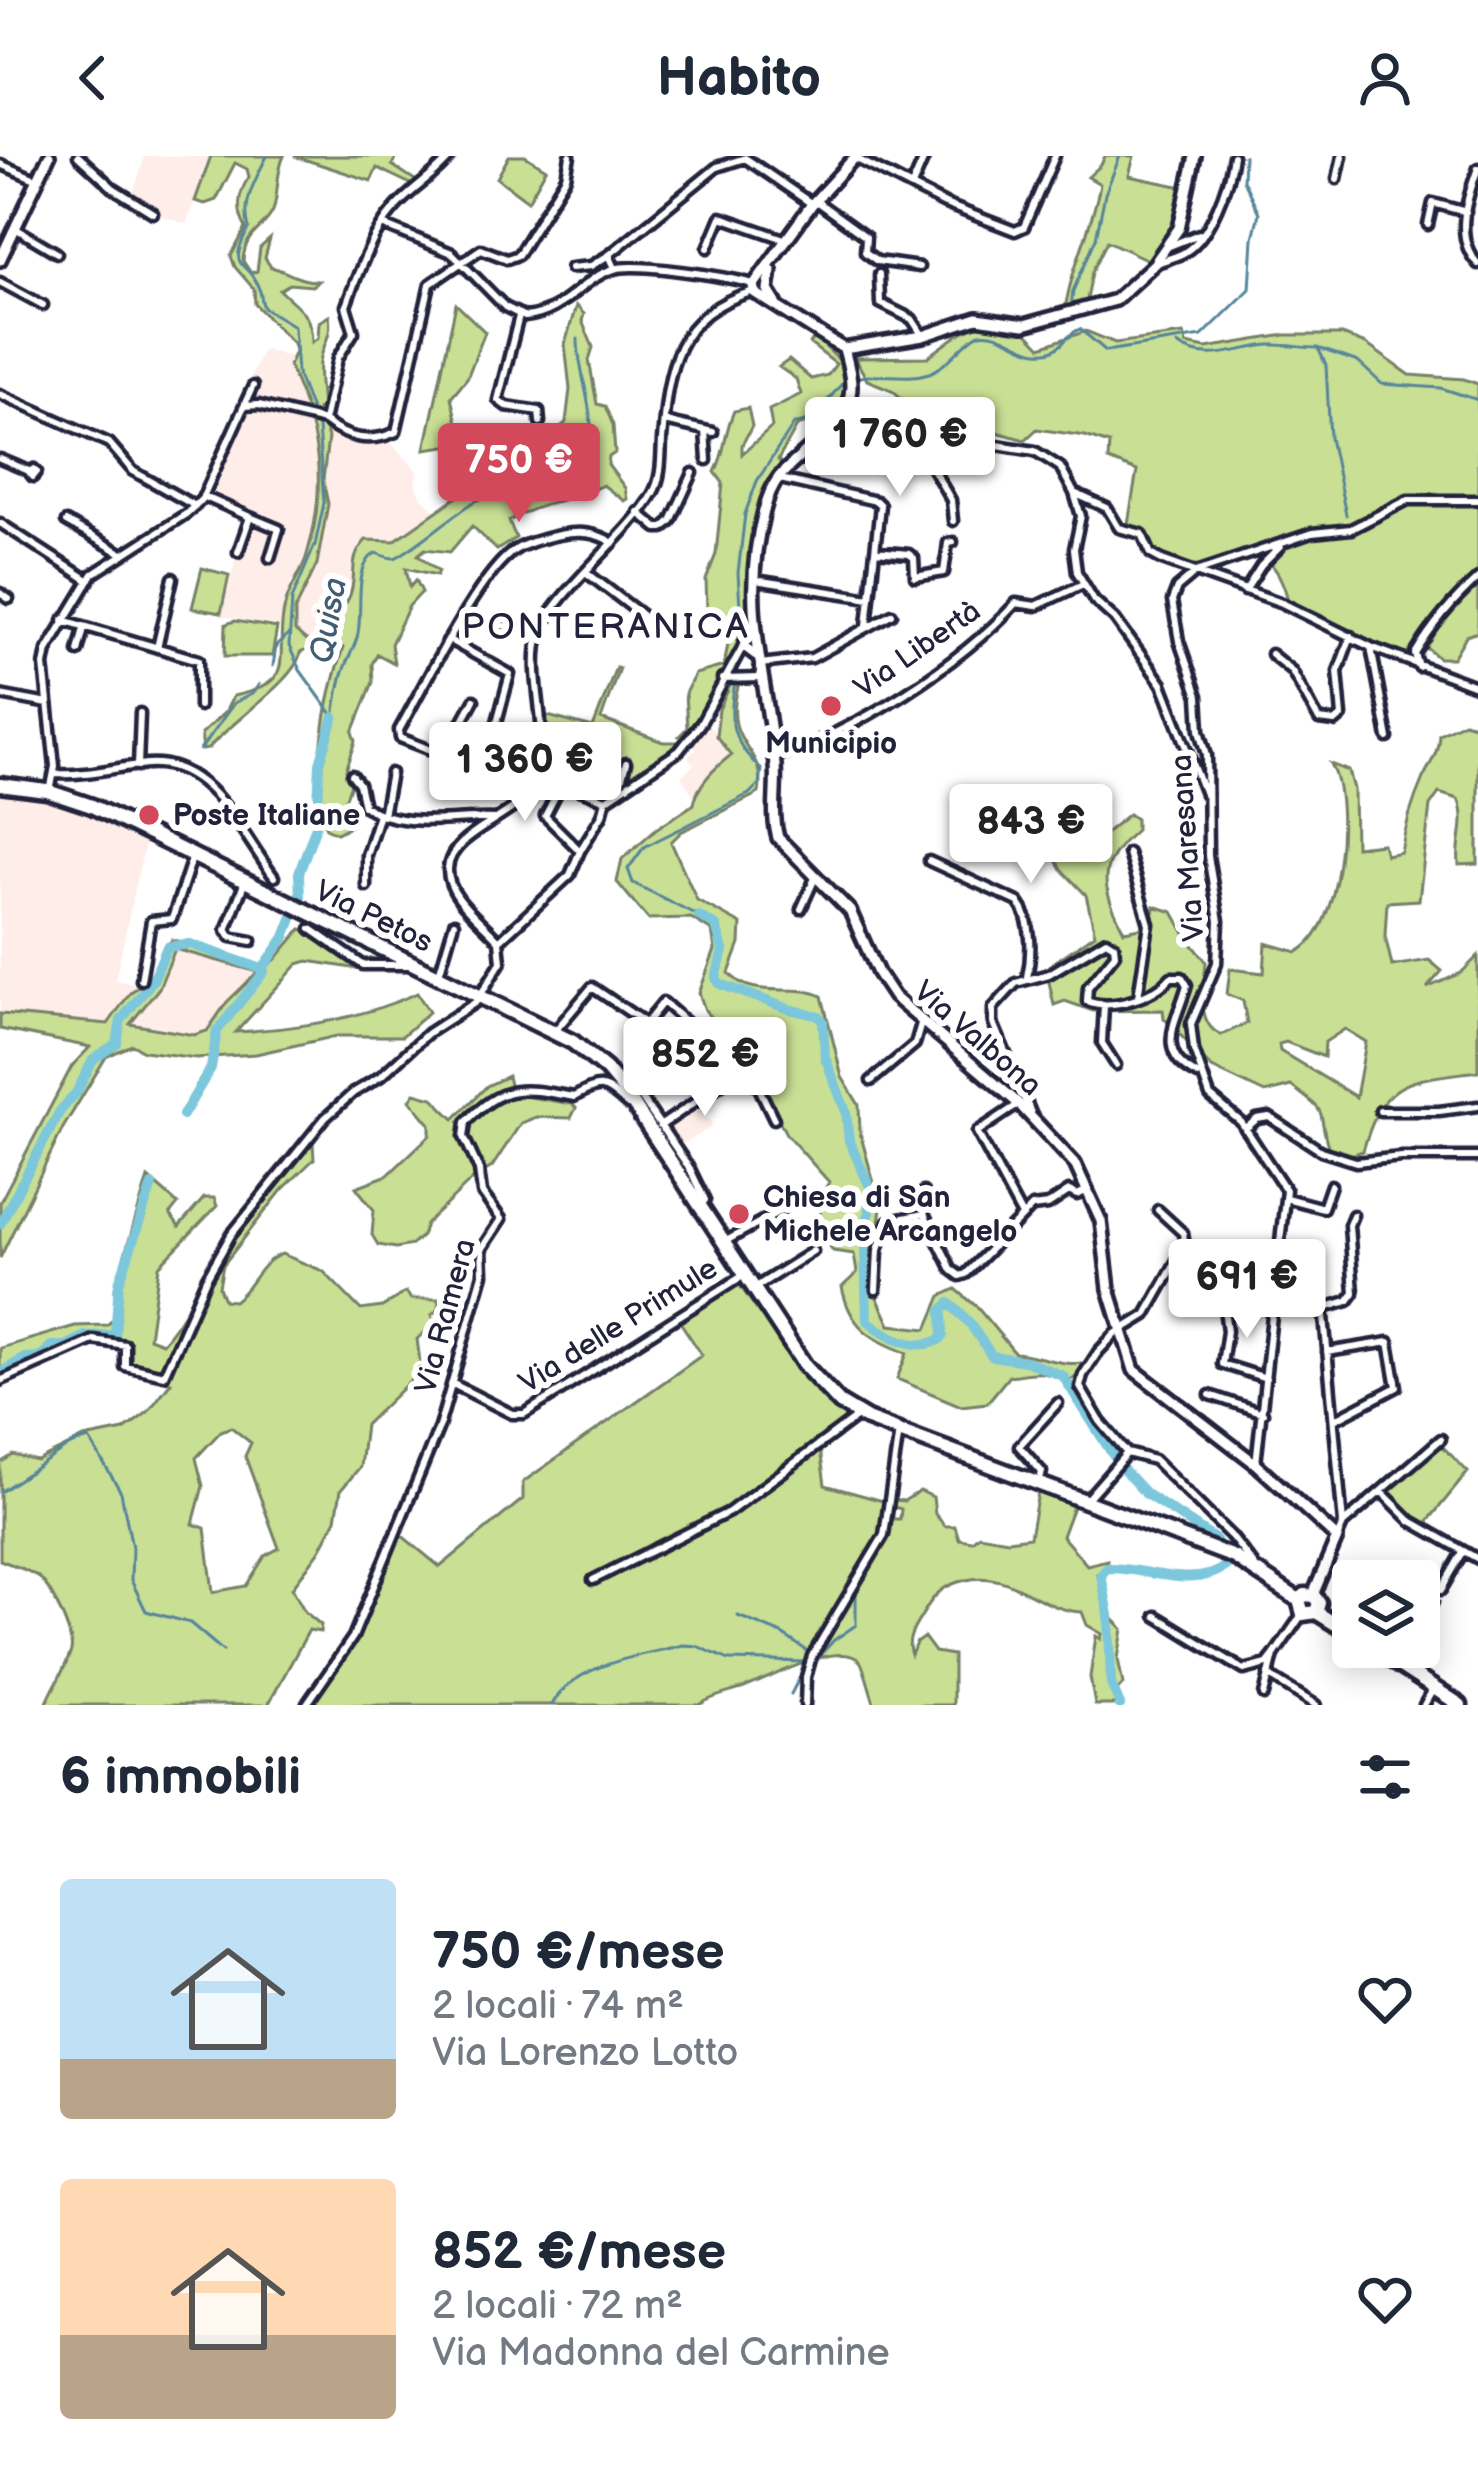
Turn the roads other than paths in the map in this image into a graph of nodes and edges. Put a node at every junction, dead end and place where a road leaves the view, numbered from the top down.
1 (50, 156) edge
2 (78, 156) edge
3 (451, 156) edge
4 (570, 156) edge
5 (925, 156) edge
6 (1055, 156) edge
7 (1196, 156) edge
8 (1233, 156) edge
9 (1342, 156) edge
10 (855, 157) edge
11 (735, 158) edge
12 (0, 164) edge
13 (1478, 168) edge
14 (1337, 179) dead end
15 (38, 180) junction
16 (912, 186) junction
17 (814, 202) junction
18 (1466, 212) junction
19 (153, 213) dead end
20 (383, 225) junction
21 (1428, 225) dead end
22 (15, 228) junction
23 (1179, 228) junction
24 (1202, 232) junction
25 (1190, 239) junction
26 (787, 240) junction
27 (1166, 247) junction
28 (708, 248) dead end
29 (57, 253) dead end
30 (609, 255) junction
31 (1178, 256) junction
32 (0, 260) edge
33 (463, 263) junction
34 (1154, 264) junction
35 (1478, 264) edge
36 (920, 267) dead end
37 (571, 268) dead end
38 (616, 268) junction
39 (879, 274) dead end
40 (0, 282) edge
41 (761, 287) junction
42 (43, 305) dead end
43 (519, 316) junction
44 (923, 337) junction
45 (844, 349) junction
46 (253, 386) dead end
47 (0, 394) edge
48 (244, 406) junction
49 (319, 420) junction
50 (664, 421) junction
51 (540, 422) dead end
52 (831, 425) junction
53 (912, 433) junction
54 (0, 459) edge
55 (707, 460) dead end
56 (29, 471) dead end
57 (693, 473) dead end
58 (778, 478) junction
59 (1074, 493) junction
60 (203, 496) junction
61 (1478, 500) edge
62 (195, 506) junction
63 (638, 512) junction
64 (250, 517) junction
65 (953, 521) dead end
66 (66, 522) dead end
67 (0, 523) edge
68 (953, 542) dead end
69 (1286, 542) junction
70 (613, 543) junction
71 (875, 551) junction
72 (238, 552) dead end
73 (123, 554) junction
74 (270, 558) dead end
75 (1196, 572) junction
76 (587, 573) junction
77 (172, 578) dead end
78 (1478, 578) edge
79 (88, 580) junction
80 (754, 580) junction
81 (1083, 584) junction
82 (1245, 591) junction
83 (0, 593) edge
84 (870, 598) junction
85 (9, 599) dead end
86 (466, 614) junction
87 (892, 614) dead end
88 (63, 620) junction
89 (651, 622) dead end
90 (867, 625) junction
91 (84, 628) junction
92 (540, 630) junction
93 (1351, 636) junction
94 (451, 641) junction
95 (753, 646) junction
96 (1372, 647) junction
97 (157, 648) junction
98 (78, 651) dead end
99 (1271, 654) dead end
100 (1419, 667) junction
101 (763, 678) junction
102 (722, 679) junction
103 (1478, 687) edge
104 (0, 695) edge
105 (474, 700) dead end
106 (48, 704) junction
107 (199, 706) dead end
108 (140, 713) dead end
109 (1388, 738) dead end
110 (444, 755) junction
111 (774, 758) junction
112 (626, 763) dead end
113 (138, 766) junction
114 (485, 766) junction
115 (391, 772) dead end
116 (55, 774) junction
117 (352, 775) dead end
118 (537, 776) junction
119 (562, 783) junction
120 (0, 784) edge
121 (619, 789) junction
122 (50, 792) junction
123 (1206, 797) junction
124 (606, 800) junction
125 (381, 814) junction
126 (496, 820) junction
127 (580, 851) junction
128 (1128, 853) dead end
129 (193, 855) junction
130 (929, 861) dead end
131 (274, 878) dead end
132 (815, 878) junction
133 (245, 880) junction
134 (367, 886) dead end
135 (801, 909) dead end
136 (454, 923) dead end
137 (311, 929) dead end
138 (252, 941) dead end
139 (499, 941) junction
140 (414, 963) junction
141 (439, 974) junction
142 (1027, 977) junction
143 (141, 980) dead end
144 (482, 994) junction
145 (1138, 997) junction
146 (1104, 1005) junction
147 (922, 1020) junction
148 (647, 1022) junction
149 (555, 1031) junction
150 (659, 1032) dead end
151 (1116, 1065) dead end
152 (625, 1074) dead end
153 (1200, 1076) junction
154 (732, 1079) junction
155 (871, 1081) dead end
156 (1017, 1082) junction
157 (1018, 1103) junction
158 (1478, 1106) edge
159 (1380, 1111) dead end
160 (640, 1115) junction
161 (1032, 1116) junction
162 (774, 1119) dead end
163 (660, 1126) junction
164 (1245, 1129) junction
165 (1478, 1157) edge
166 (685, 1169) junction
167 (1331, 1185) dead end
168 (1089, 1190) junction
169 (922, 1192) dead end
170 (1286, 1198) junction
171 (1158, 1210) dead end
172 (780, 1211) dead end
173 (924, 1214) junction
174 (1353, 1215) dead end
175 (1022, 1216) junction
176 (723, 1243) junction
177 (813, 1251) dead end
178 (744, 1275) junction
179 (753, 1289) junction
180 (876, 1290) dead end
181 (1223, 1300) dead end
182 (1322, 1309) junction
183 (1272, 1315) dead end
184 (1120, 1330) junction
185 (1328, 1352) junction
186 (1266, 1378) junction
187 (0, 1381) edge
188 (452, 1383) junction
189 (1210, 1395) dead end
190 (1058, 1403) dead end
191 (1263, 1413) junction
192 (859, 1415) junction
193 (1334, 1420) junction
194 (899, 1430) junction
195 (1441, 1439) dead end
196 (1120, 1459) junction
197 (1256, 1464) junction
198 (1039, 1484) junction
199 (1382, 1492) junction
200 (1085, 1500) junction
201 (1368, 1504) junction
202 (1345, 1509) junction
203 (1343, 1524) junction
204 (1337, 1538) junction
205 (1466, 1553) junction
206 (1478, 1559) edge
207 (1254, 1567) junction
208 (592, 1580) dead end
209 (1441, 1590) dead end
210 (1307, 1607) junction
211 (1156, 1616) dead end
212 (1332, 1622) edge
213 (1274, 1654) junction
214 (1404, 1668) edge
215 (1266, 1674) junction
216 (1434, 1688) junction
217 (1264, 1695) dead end
218 (306, 1705) edge
219 (805, 1705) edge
220 (1316, 1705) edge
221 (1424, 1705) edge
222 (1460, 1705) edge

1 - 15 street
2 - 19 street
3 - 20 street
4 - 33 street
5 - 16 street
6 - 16 street
7 - 23 street
8 - 24 street
9 - 14 street
10 - 16 street
10 - 17 street
11 - 17 street
11 - 30 street
12 - 15 street
13 - 18 street
15 - 22 street
17 - 26 street
17 - 36 street
18 - 21 street
18 - 35 street
20 - 33 street
20 - 49 street
22 - 29 street
22 - 32 street
23 - 25 street
23 - 27 street
24 - 25 street
24 - 31 street
25 - 27 street
26 - 28 street
26 - 41 street
27 - 31 street
27 - 34 street
30 - 37 street
30 - 38 street
31 - 34 street
33 - 43 street
33 - 49 street
34 - 44 street
38 - 41 street
38 - 43 street
39 - 44 street
40 - 42 street
41 - 45 street
41 - 50 street
43 - 51 street
44 - 45 street
45 - 52 street, Via Valbona
46 - 48 street
47 - 62 street
48 - 49 street
48 - 60 street
50 - 55 street
50 - 63 street
52 - 53 street
52 - 58 street, Via Valbona
53 - 59 street
53 - 65 street
54 - 56 street
57 - 63 street
58 - 71 street
58 - 80 street, Via Valbona
59 - 75 street
59 - 81 street
60 - 62 street
60 - 64 street
61 - 69 street
62 - 73 street
63 - 70 street
64 - 72 street
64 - 74 street
66 - 73 street
67 - 79 street
68 - 71 street
69 - 75 street
69 - 82 street
70 - 76 street
70 - 86 street
71 - 84 street
73 - 79 street
75 - 82 street
75 - 123 street, Via Maresana
76 - 89 street
76 - 92 street
77 - 97 street
78 - 100 street
79 - 88 street
80 - 84 street
80 - 95 street, Via Valbona
81 - 111 street, Via Libertà
81 - 123 street
82 - 93 street
83 - 85 street
84 - 90 street
86 - 92 street
86 - 94 street
87 - 90 street
88 - 91 street
88 - 106 street
90 - 95 street
91 - 97 street
91 - 98 street
92 - 118 street
93 - 96 street
93 - 99 street
94 - 110 street
94 - 114 street
95 - 101 street, Via Valbona
95 - 102 street
96 - 100 street
96 - 109 street
97 - 107 street
100 - 103 street
101 - 102 street
101 - 111 street, Via Valbona
102 - 121 street
104 - 106 street
105 - 110 street
106 - 116 street
108 - 113 street
110 - 114 street
111 - 132 street, Via Valbona
112 - 121 street
113 - 116 street
113 - 131 street
114 - 118 street
115 - 125 street
116 - 122 street
117 - 125 street
118 - 119 street
118 - 126 street
119 - 124 street
119 - 127 street
120 - 122 main road, Via Petos
121 - 124 street
122 - 129 main road, Via Petos
123 - 153 street, Via Maresana
124 - 127 street
125 - 126 street
125 - 134 street
126 - 139 street
127 - 139 street
128 - 145 street
129 - 133 main road, Via Petos
129 - 143 street
130 - 142 street
132 - 135 street
132 - 147 street, Via Valbona
133 - 138 street
133 - 140 main road, Via Petos
136 - 141 street
137 - 140 street
139 - 144 street
140 - 141 main road, Via Petos
141 - 144 main road, Via Petos
142 - 146 street
142 - 156 street
144 - 149 main road, Via Ramera
144 - 187 street
145 - 146 street
145 - 153 street
146 - 151 street
147 - 155 street
147 - 157 street, Via Valbona
148 - 149 street
148 - 150 street
148 - 154 street
149 - 160 main road, Via Ramera
152 - 163 street, Via Ramera
153 - 164 street
154 - 162 street
154 - 163 street
156 - 157 street
156 - 161 street
157 - 161 street, Via Valbona
157 - 175 street
158 - 159 street
160 - 166 main road, Via Ramera
160 - 188 street, Via Ramera
161 - 168 street, Via Valbona
163 - 166 street, Via Ramera
164 - 165 street
164 - 170 street
166 - 176 main road, Via Ramera
167 - 170 street
168 - 175 street
168 - 184 street, Via Valbona
169 - 173 street
170 - 182 street
171 - 184 street
172 - 176 street
173 - 175 street
173 - 180 street
174 - 182 street
176 - 178 main road, Via Ramera
177 - 179 street
178 - 179 main road, Via Ramera
178 - 188 street, Via delle Primule
179 - 192 main road, Via Ramera
181 - 186 street
182 - 185 street
183 - 186 street
184 - 196 street
184 - 197 street, Via Valbona
185 - 193 street
185 - 193 street
186 - 191 street
188 - 218 street, Via Ramera
189 - 191 street
190 - 198 street
191 - 197 street
192 - 194 main road, Via Ramera
192 - 208 street
193 - 202 street
194 - 198 main road, Via Ramera
194 - 219 street
195 - 199 street
196 - 200 street
196 - 207 street
197 - 204 street, Via Valbona
198 - 200 main road, Via Ramera
199 - 201 street
199 - 205 street
200 - 207 main road, Via Ramera
201 - 202 street
201 - 203 street
202 - 203 street
203 - 204 street
204 - 210 street
205 - 206 street
205 - 209 street
207 - 210 main road, Via Ramera
210 - 212 main road, Via Ramera
210 - 213 street
211 - 213 street
213 - 215 street
214 - 216 main road
215 - 217 street
215 - 220 street
216 - 221 street
216 - 222 main road

